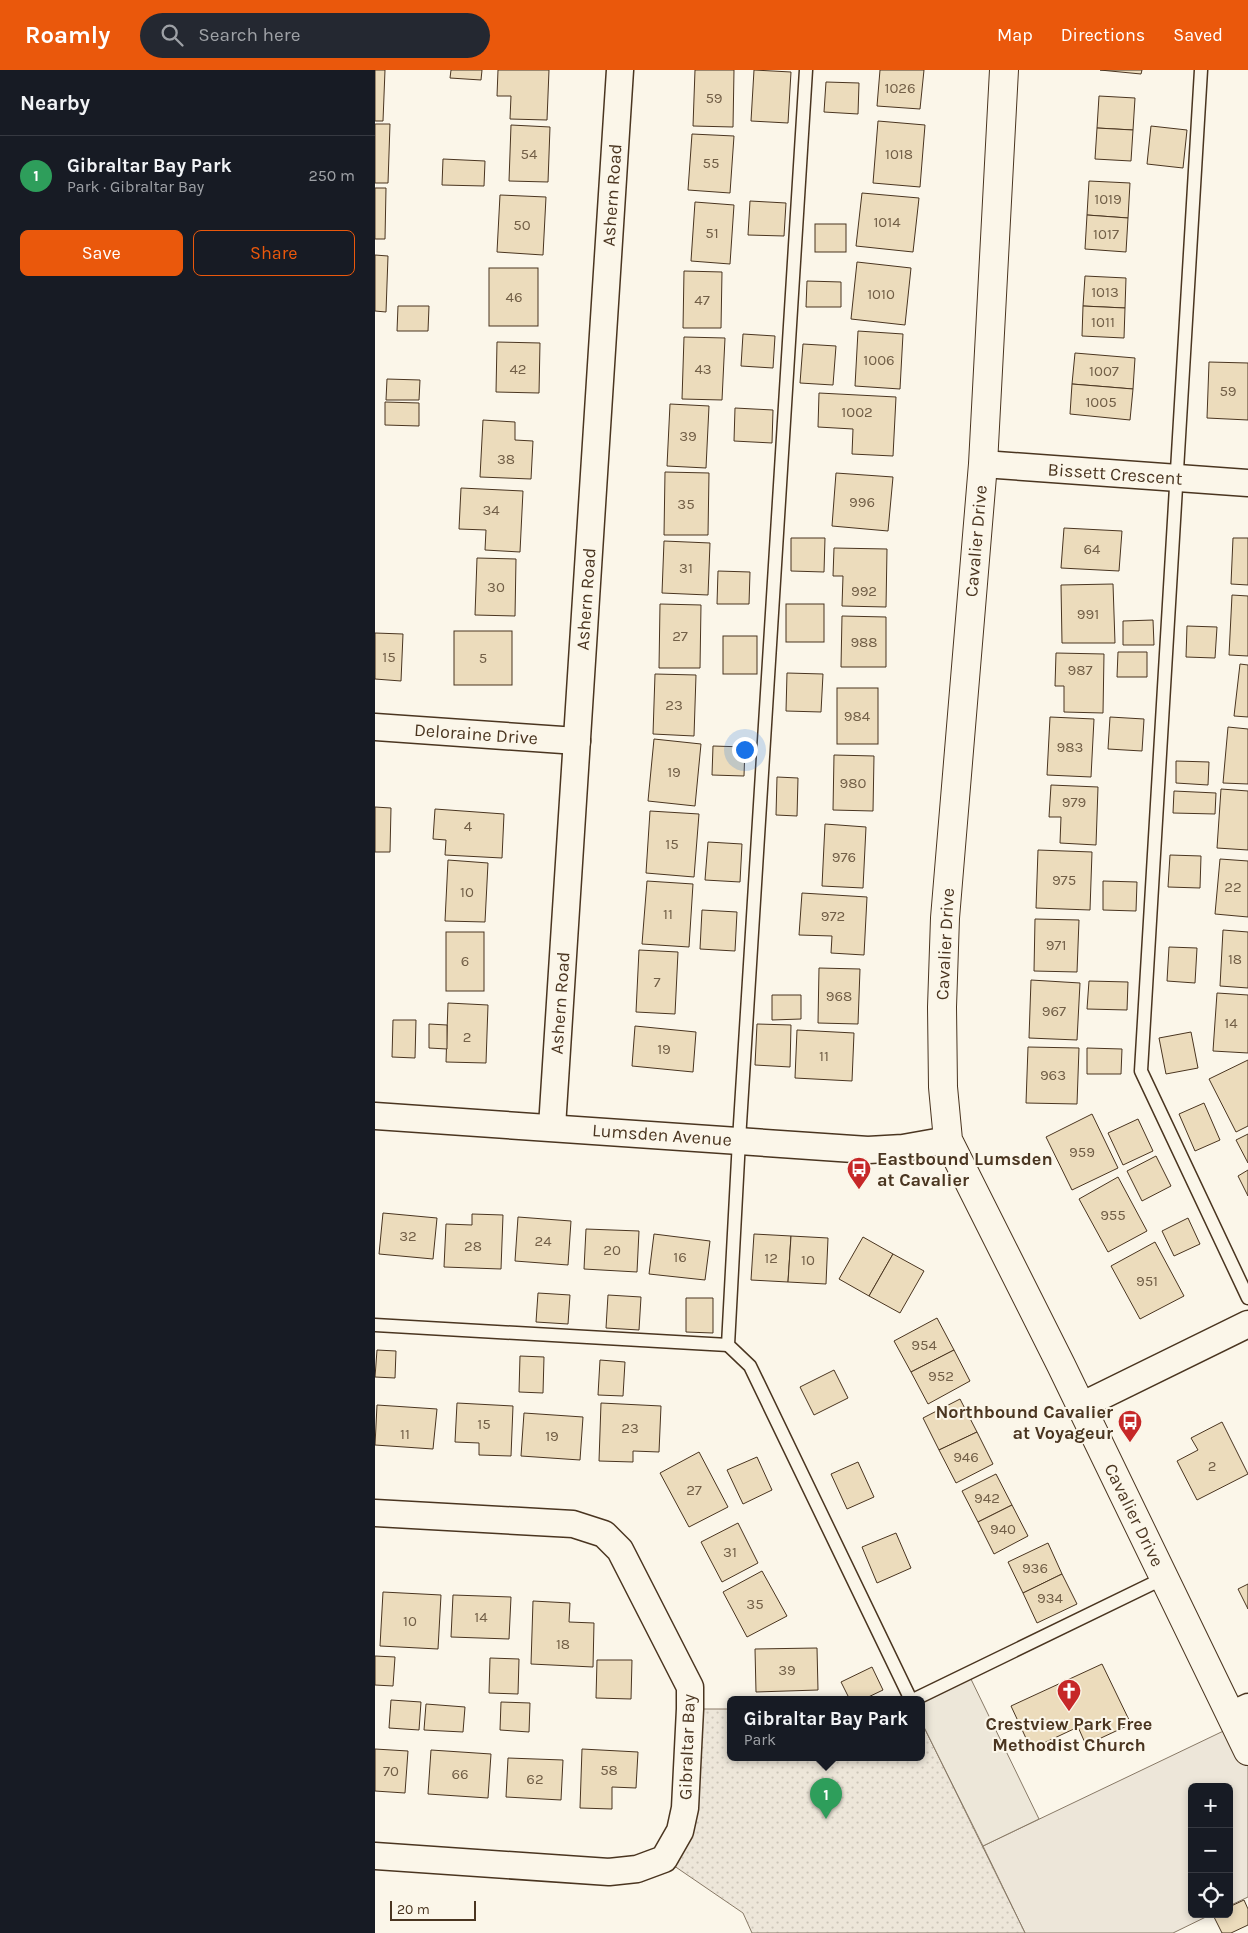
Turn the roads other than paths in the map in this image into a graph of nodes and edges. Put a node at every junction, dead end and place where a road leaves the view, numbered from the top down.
1 (620, 70) edge
2 (805, 70) edge
3 (1004, 70) edge
4 (1201, 70) edge
5 (983, 464) junction
6 (1177, 479) junction
7 (1248, 483) edge
8 (375, 728) edge
9 (577, 741) junction
10 (375, 1116) edge
11 (553, 1128) junction
12 (739, 1140) junction
13 (948, 1140) junction
14 (1248, 1298) edge
15 (375, 1324) edge
16 (1248, 1324) edge
17 (728, 1345) junction
18 (1081, 1406) junction
19 (375, 1513) edge
20 (1164, 1578) junction
21 (910, 1696) edge
22 (920, 1696) edge
23 (1239, 1711) edge
24 (1248, 1750) edge
25 (375, 1856) edge

1 - 9 street, Ashern Road
2 - 12 lane
3 - 5 street, Cavalier Drive
4 - 6 lane
5 - 6 street, Bissett Crescent
5 - 13 street, Cavalier Drive
6 - 7 street, Bissett Crescent
6 - 14 lane
8 - 9 street, Deloraine Drive
9 - 11 street, Ashern Road
10 - 11 street, Lumsden Avenue
11 - 12 street, Lumsden Avenue
12 - 13 street, Lumsden Avenue
12 - 17 lane
13 - 18 street, Cavalier Drive
15 - 17 lane
16 - 18 street
17 - 21 lane
18 - 20 street, Cavalier Drive
19 - 25 street, Gibraltar Bay
20 - 22 lane
20 - 23 street, Cavalier Drive
23 - 24 street, Cavalier Drive

